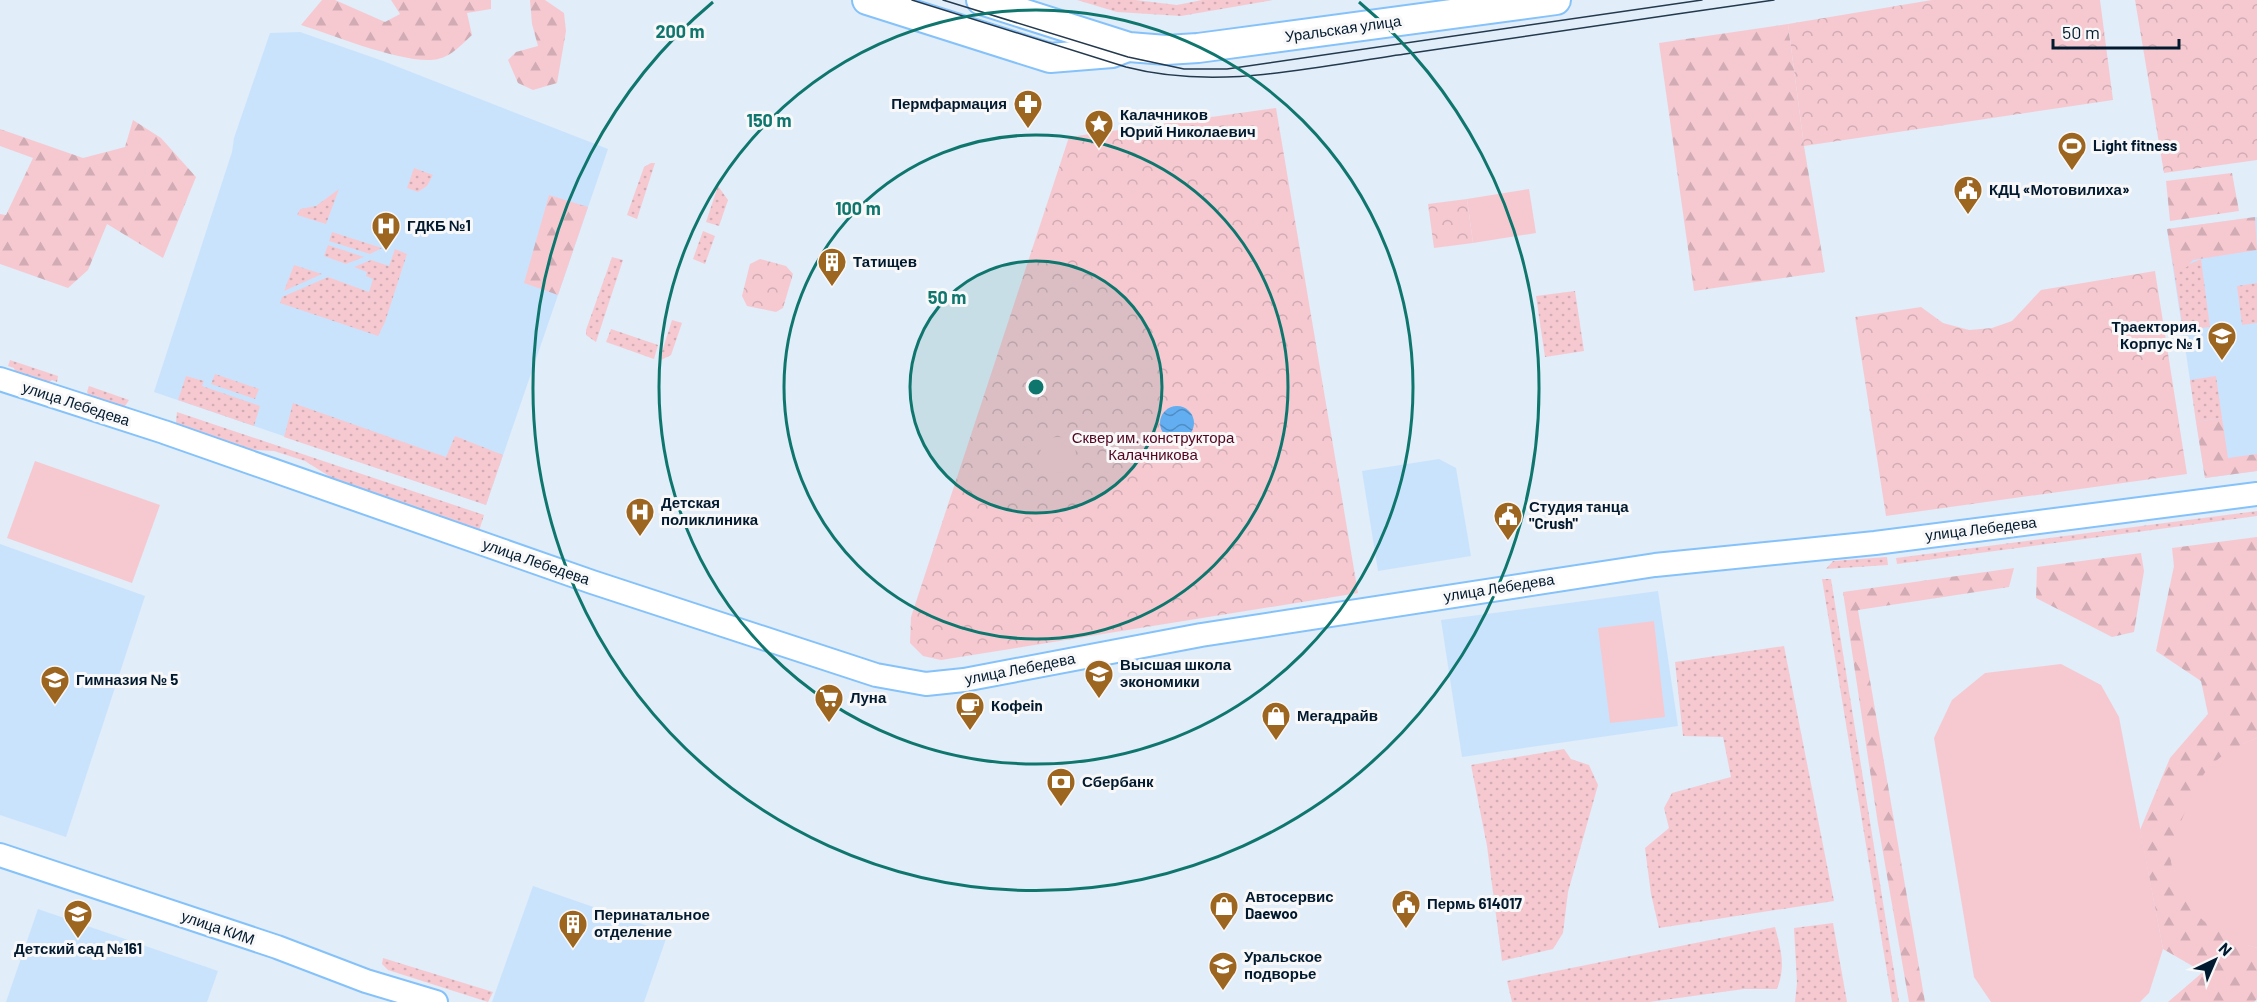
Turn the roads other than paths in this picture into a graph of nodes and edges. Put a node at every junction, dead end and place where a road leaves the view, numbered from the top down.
1 (867, 0) edge
2 (981, 0) edge
3 (1556, 0) edge
4 (1129, 47) junction
5 (0, 379) edge
6 (2257, 494) edge
7 (0, 855) edge
8 (436, 1002) edge

1 - 4 main road, Уральская улица
2 - 4 main road, Уральская улица
3 - 4 main road, Уральская улица
5 - 6 street, улица Лебедева
7 - 8 street, улица КИМ

